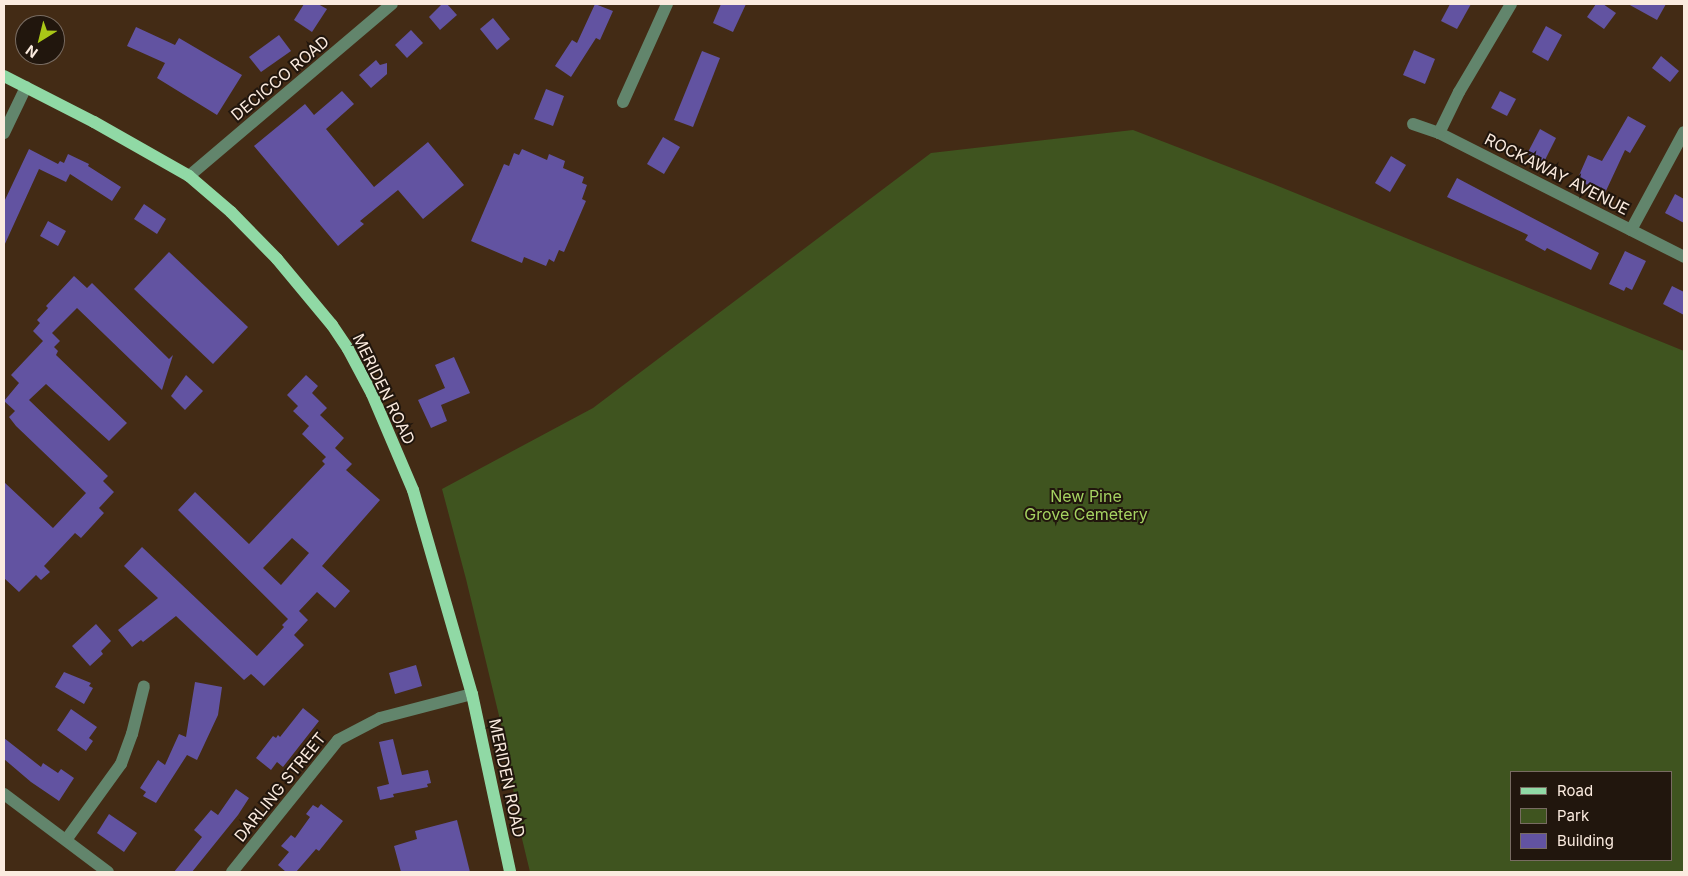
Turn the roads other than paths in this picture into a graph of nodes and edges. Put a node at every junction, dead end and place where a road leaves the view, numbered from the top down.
1 (392, 4) edge
2 (667, 4) edge
3 (1511, 4) edge
4 (4, 76) edge
5 (26, 87) junction
6 (623, 102) dead end
7 (1413, 124) dead end
8 (1684, 132) edge
9 (4, 133) edge
10 (1439, 133) junction
11 (189, 176) junction
12 (1631, 230) junction
13 (1684, 257) edge
14 (144, 686) dead end
15 (472, 694) junction
16 (4, 794) edge
17 (66, 840) junction
18 (108, 872) edge
19 (232, 872) edge
20 (510, 872) edge

1 - 11 street, DECICCO ROAD
2 - 6 street
3 - 10 street
4 - 5 main road, MERIDEN ROAD
5 - 9 street
5 - 11 main road, MERIDEN ROAD
7 - 10 street, ROCKAWAY AVENUE
8 - 12 street
10 - 12 street, ROCKAWAY AVENUE
11 - 15 main road, MERIDEN ROAD
12 - 13 street, ROCKAWAY AVENUE
14 - 17 street
15 - 19 street, DARLING STREET
15 - 20 main road, MERIDEN ROAD
16 - 17 street
17 - 18 street

